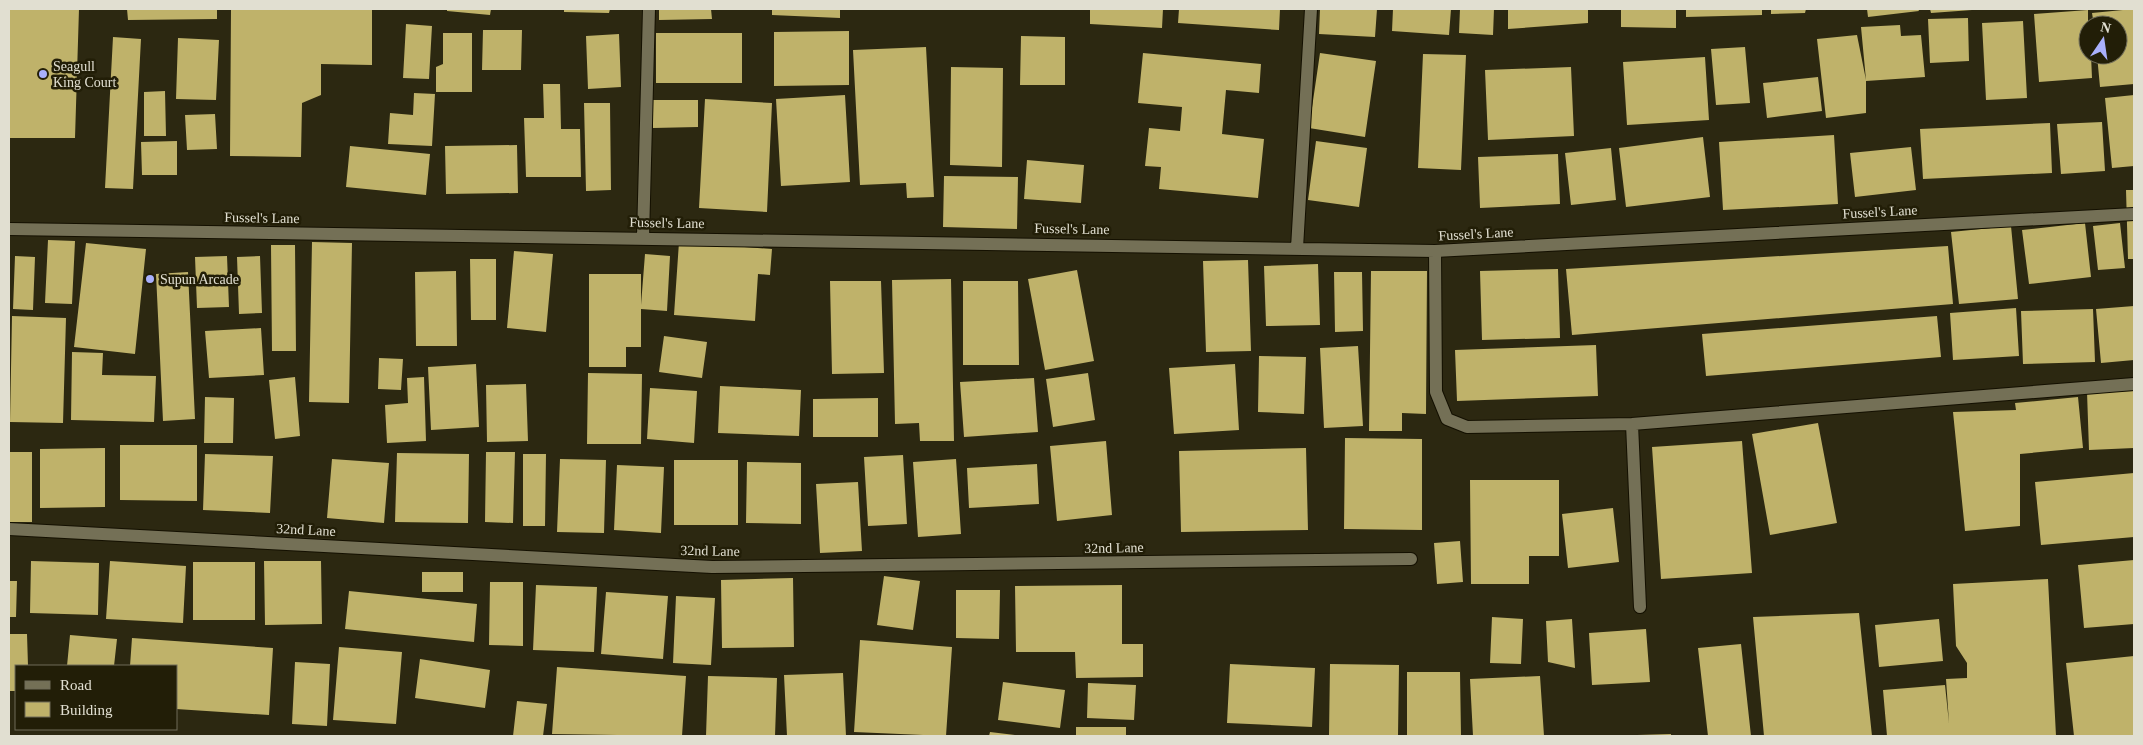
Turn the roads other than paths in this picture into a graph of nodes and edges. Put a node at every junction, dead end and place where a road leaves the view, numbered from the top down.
1 (649, 9) edge
2 (1311, 9) edge
3 (2134, 214) edge
4 (9, 229) edge
5 (643, 238) junction
6 (1297, 248) junction
7 (1435, 251) junction
8 (2134, 384) edge
9 (1632, 424) junction
10 (9, 529) edge
11 (1411, 560) dead end
12 (1640, 607) dead end

1 - 5 street
2 - 6 street
3 - 7 street, Fussel's Lane
4 - 5 street, Fussel's Lane
5 - 6 street, Fussel's Lane
6 - 7 street, Fussel's Lane
7 - 9 street
8 - 9 street
9 - 12 street
10 - 11 street, 32nd Lane

